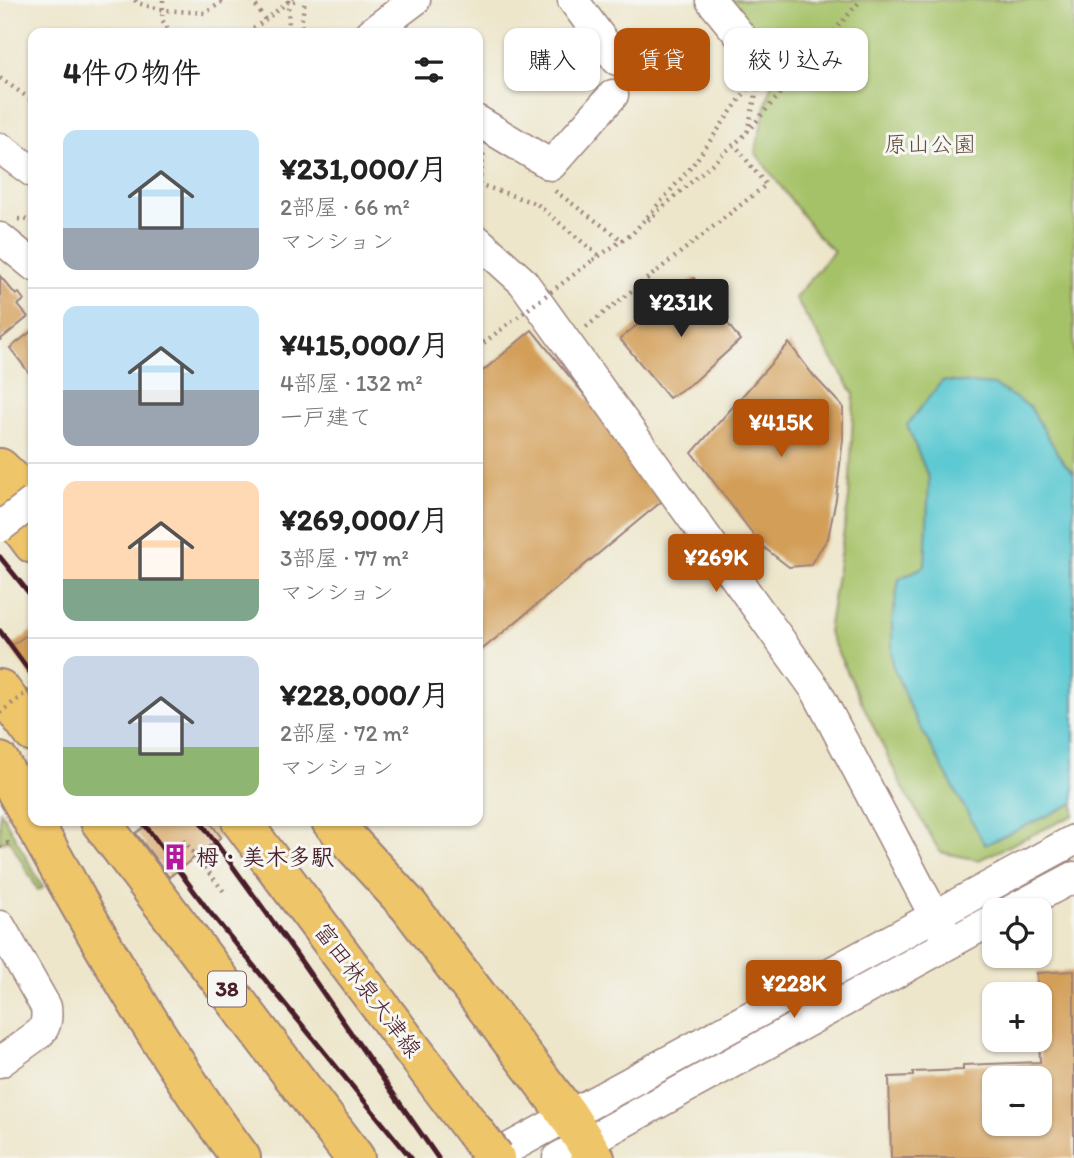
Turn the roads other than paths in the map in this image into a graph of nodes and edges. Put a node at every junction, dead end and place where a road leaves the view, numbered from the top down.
1 (415, 0) edge
2 (573, 0) edge
3 (711, 0) edge
4 (378, 28) edge
5 (734, 28) edge
6 (614, 55) edge
7 (612, 95) dead end
8 (483, 134) edge
9 (0, 148) edge
10 (28, 168) edge
11 (0, 238) edge
12 (483, 246) edge
13 (28, 261) edge
14 (0, 468) edge
15 (28, 496) edge
16 (0, 500) edge
17 (28, 505) edge
18 (0, 527) edge
19 (28, 537) edge
20 (0, 689) edge
21 (28, 726) edge
22 (0, 762) edge
23 (28, 813) edge
24 (35, 826) edge
25 (104, 826) edge
26 (245, 826) edge
27 (336, 826) edge
28 (1074, 840) edge
29 (1074, 877) edge
30 (1035, 898) edge
31 (934, 915) junction
32 (982, 925) edge
33 (0, 926) edge
34 (951, 942) junction
35 (0, 1062) edge
36 (577, 1143) edge
37 (486, 1149) edge
38 (241, 1158) edge
39 (355, 1158) edge

1 - 4 street
2 - 6 street
3 - 5 street
7 - 8 street
9 - 10 street
11 - 13 street
12 - 31 street
14 - 15 main road
16 - 19 main road
17 - 18 street, bridge
20 - 21 main road
22 - 23 main road
24 - 38 main road
25 - 39 main road, 38
26 - 37 main road, 富田林泉大津線
27 - 36 main road
28 - 31 street
29 - 30 street
31 - 34 street
31 - 36 street
32 - 34 street
33 - 35 street
34 - 36 street
36 - 37 street

